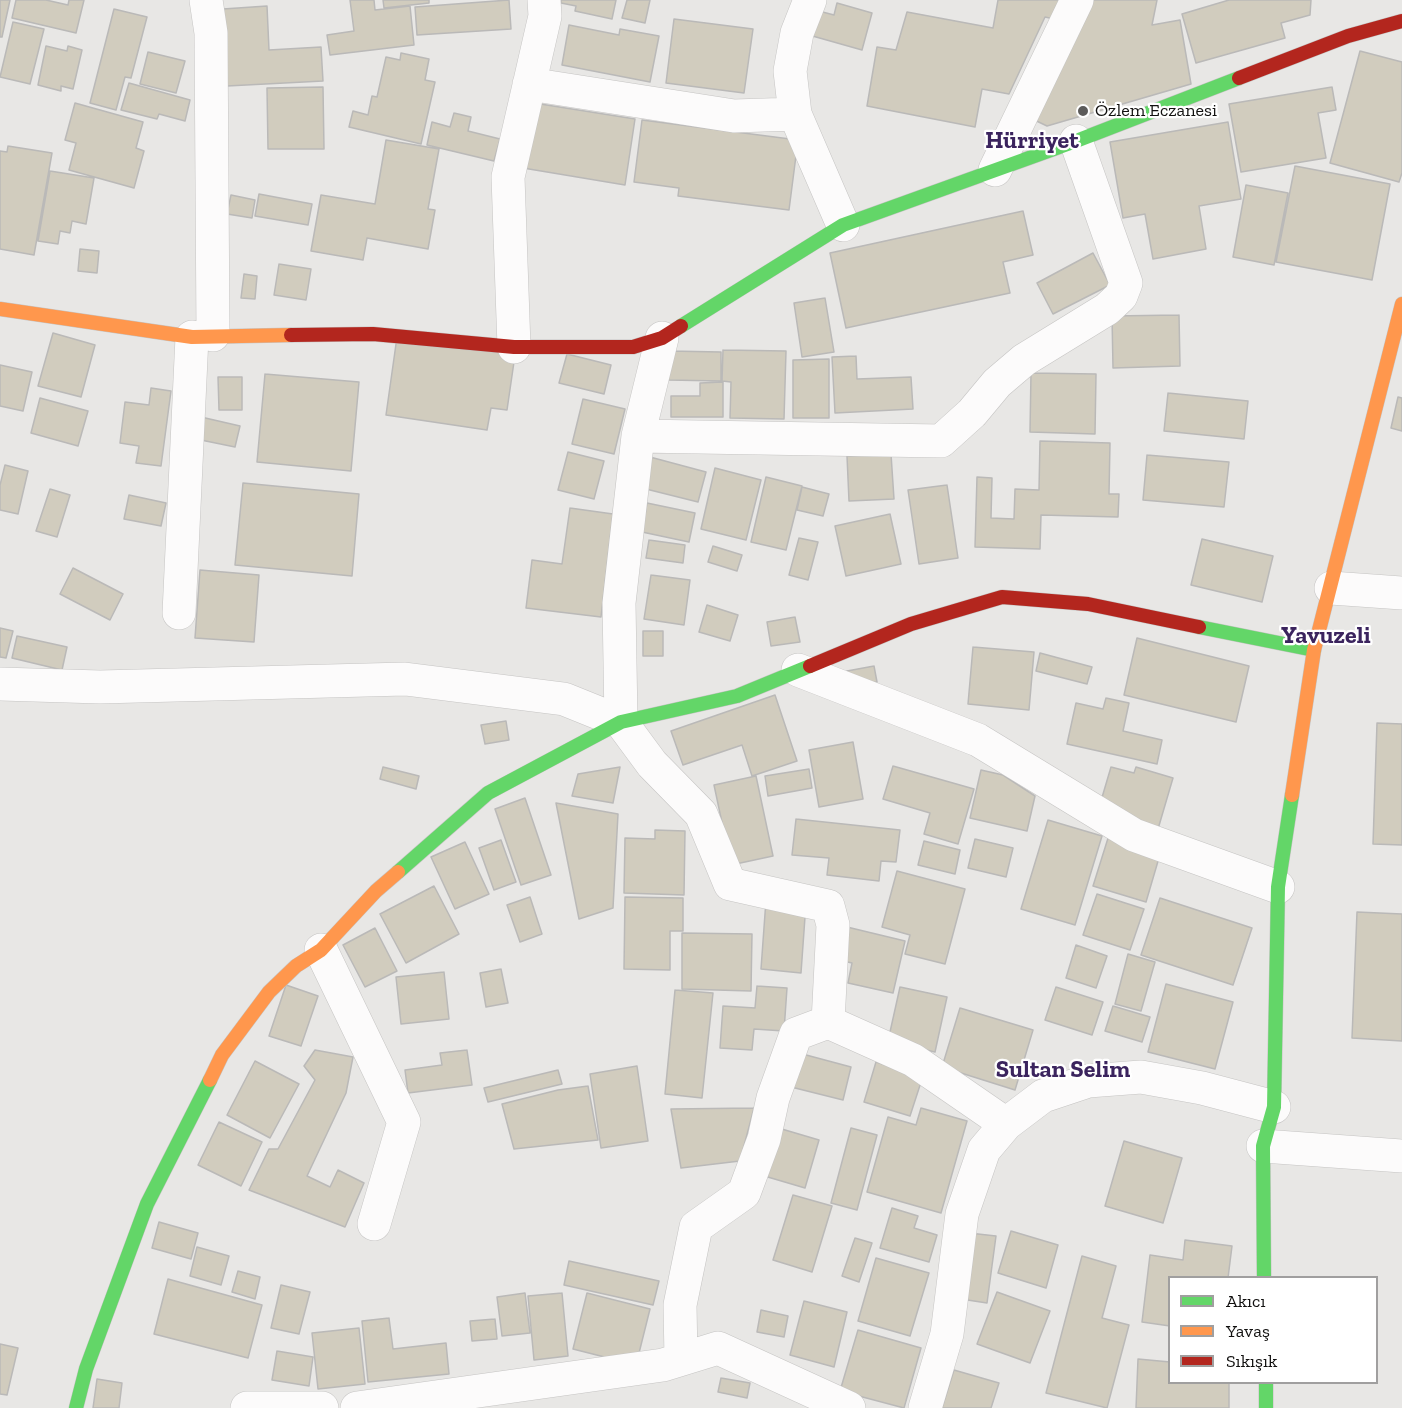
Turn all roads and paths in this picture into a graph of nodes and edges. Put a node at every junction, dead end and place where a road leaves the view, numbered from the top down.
1 (206, 0) edge
2 (544, 0) edge
3 (810, 0) edge
4 (1077, 0) edge
5 (1402, 21) edge
6 (530, 84) junction
7 (795, 114) junction
8 (1076, 141) junction
9 (995, 170) junction
10 (843, 225) junction
11 (1402, 304) edge
12 (0, 309) edge
13 (202, 336) junction
14 (662, 338) junction
15 (514, 347) junction
16 (638, 436) junction
17 (1330, 588) junction
18 (1402, 593) edge
19 (179, 613) dead end
20 (1314, 650) junction
21 (798, 670) junction
22 (0, 684) edge
23 (621, 722) junction
24 (1278, 887) junction
25 (321, 950) junction
26 (828, 1022) junction
27 (1274, 1107) junction
28 (1006, 1124) junction
29 (1263, 1146) junction
30 (1402, 1156) edge
31 (374, 1224) dead end
32 (1264, 1276) edge
33 (681, 1359) junction
34 (1266, 1384) edge
35 (76, 1408) edge
36 (247, 1408) edge
37 (322, 1408) edge
38 (357, 1408) edge
39 (849, 1408) edge
40 (925, 1408) edge
41 (1266, 1408) edge

1 - 13 street
2 - 6 street
3 - 7 street
4 - 9 street
5 - 8 street
6 - 7 street
6 - 15 street
7 - 10 street
8 - 9 street
8 - 16 street
9 - 10 street
10 - 14 street
11 - 17 street
12 - 13 street
13 - 15 street
13 - 19 street
14 - 15 street
14 - 16 street
16 - 23 street
17 - 18 street
17 - 20 street
20 - 21 street
20 - 24 street
21 - 23 street
21 - 24 street
22 - 23 street
23 - 25 street
23 - 26 street
24 - 27 street
25 - 31 street
25 - 35 street
26 - 28 street
26 - 33 street
27 - 28 street
27 - 29 street
28 - 40 street
29 - 30 street
29 - 32 street
33 - 38 street
33 - 39 street
34 - 41 street
36 - 37 street

